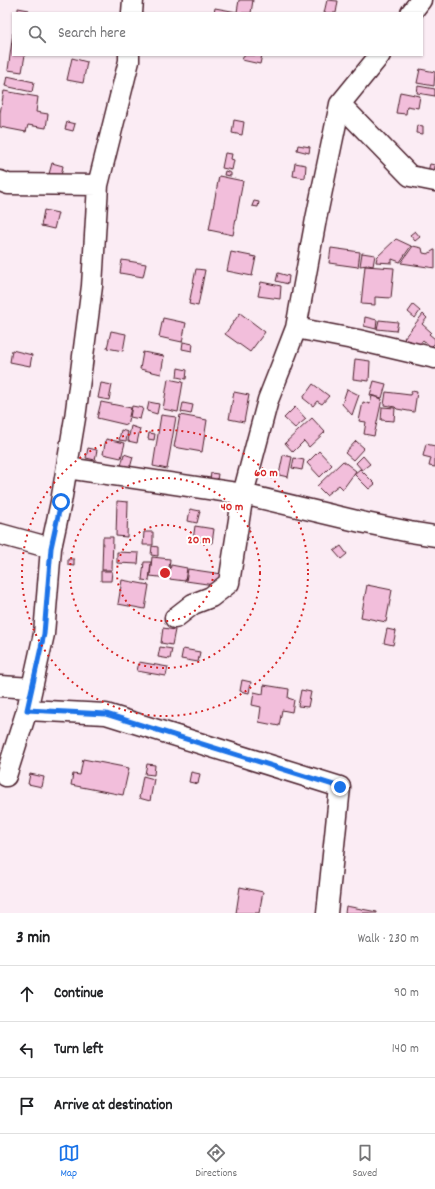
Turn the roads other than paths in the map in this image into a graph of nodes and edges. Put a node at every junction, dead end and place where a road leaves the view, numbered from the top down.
1 (133, 0) edge
2 (421, 0) edge
3 (426, 0) edge
4 (435, 1) edge
5 (132, 12) edge
6 (412, 12) edge
7 (129, 56) edge
8 (379, 56) edge
9 (340, 104) junction
10 (0, 181) edge
11 (435, 181) edge
12 (98, 185) junction
13 (296, 328) junction
14 (435, 358) edge
15 (67, 468) junction
16 (243, 494) junction
17 (0, 534) edge
18 (435, 536) edge
19 (51, 548) junction
20 (175, 618) dead end
21 (0, 686) edge
22 (32, 688) junction
23 (27, 710) junction
24 (6, 776) dead end
25 (327, 913) edge

1 - 5 street
2 - 6 street
3 - 4 street
7 - 12 street
8 - 9 street
9 - 11 street
9 - 13 street
10 - 12 street
12 - 15 street
13 - 14 street
13 - 16 street
15 - 16 street
15 - 19 street
16 - 18 street
16 - 20 street
17 - 19 street
19 - 22 street
21 - 22 street
22 - 23 street
23 - 24 street
23 - 25 street

